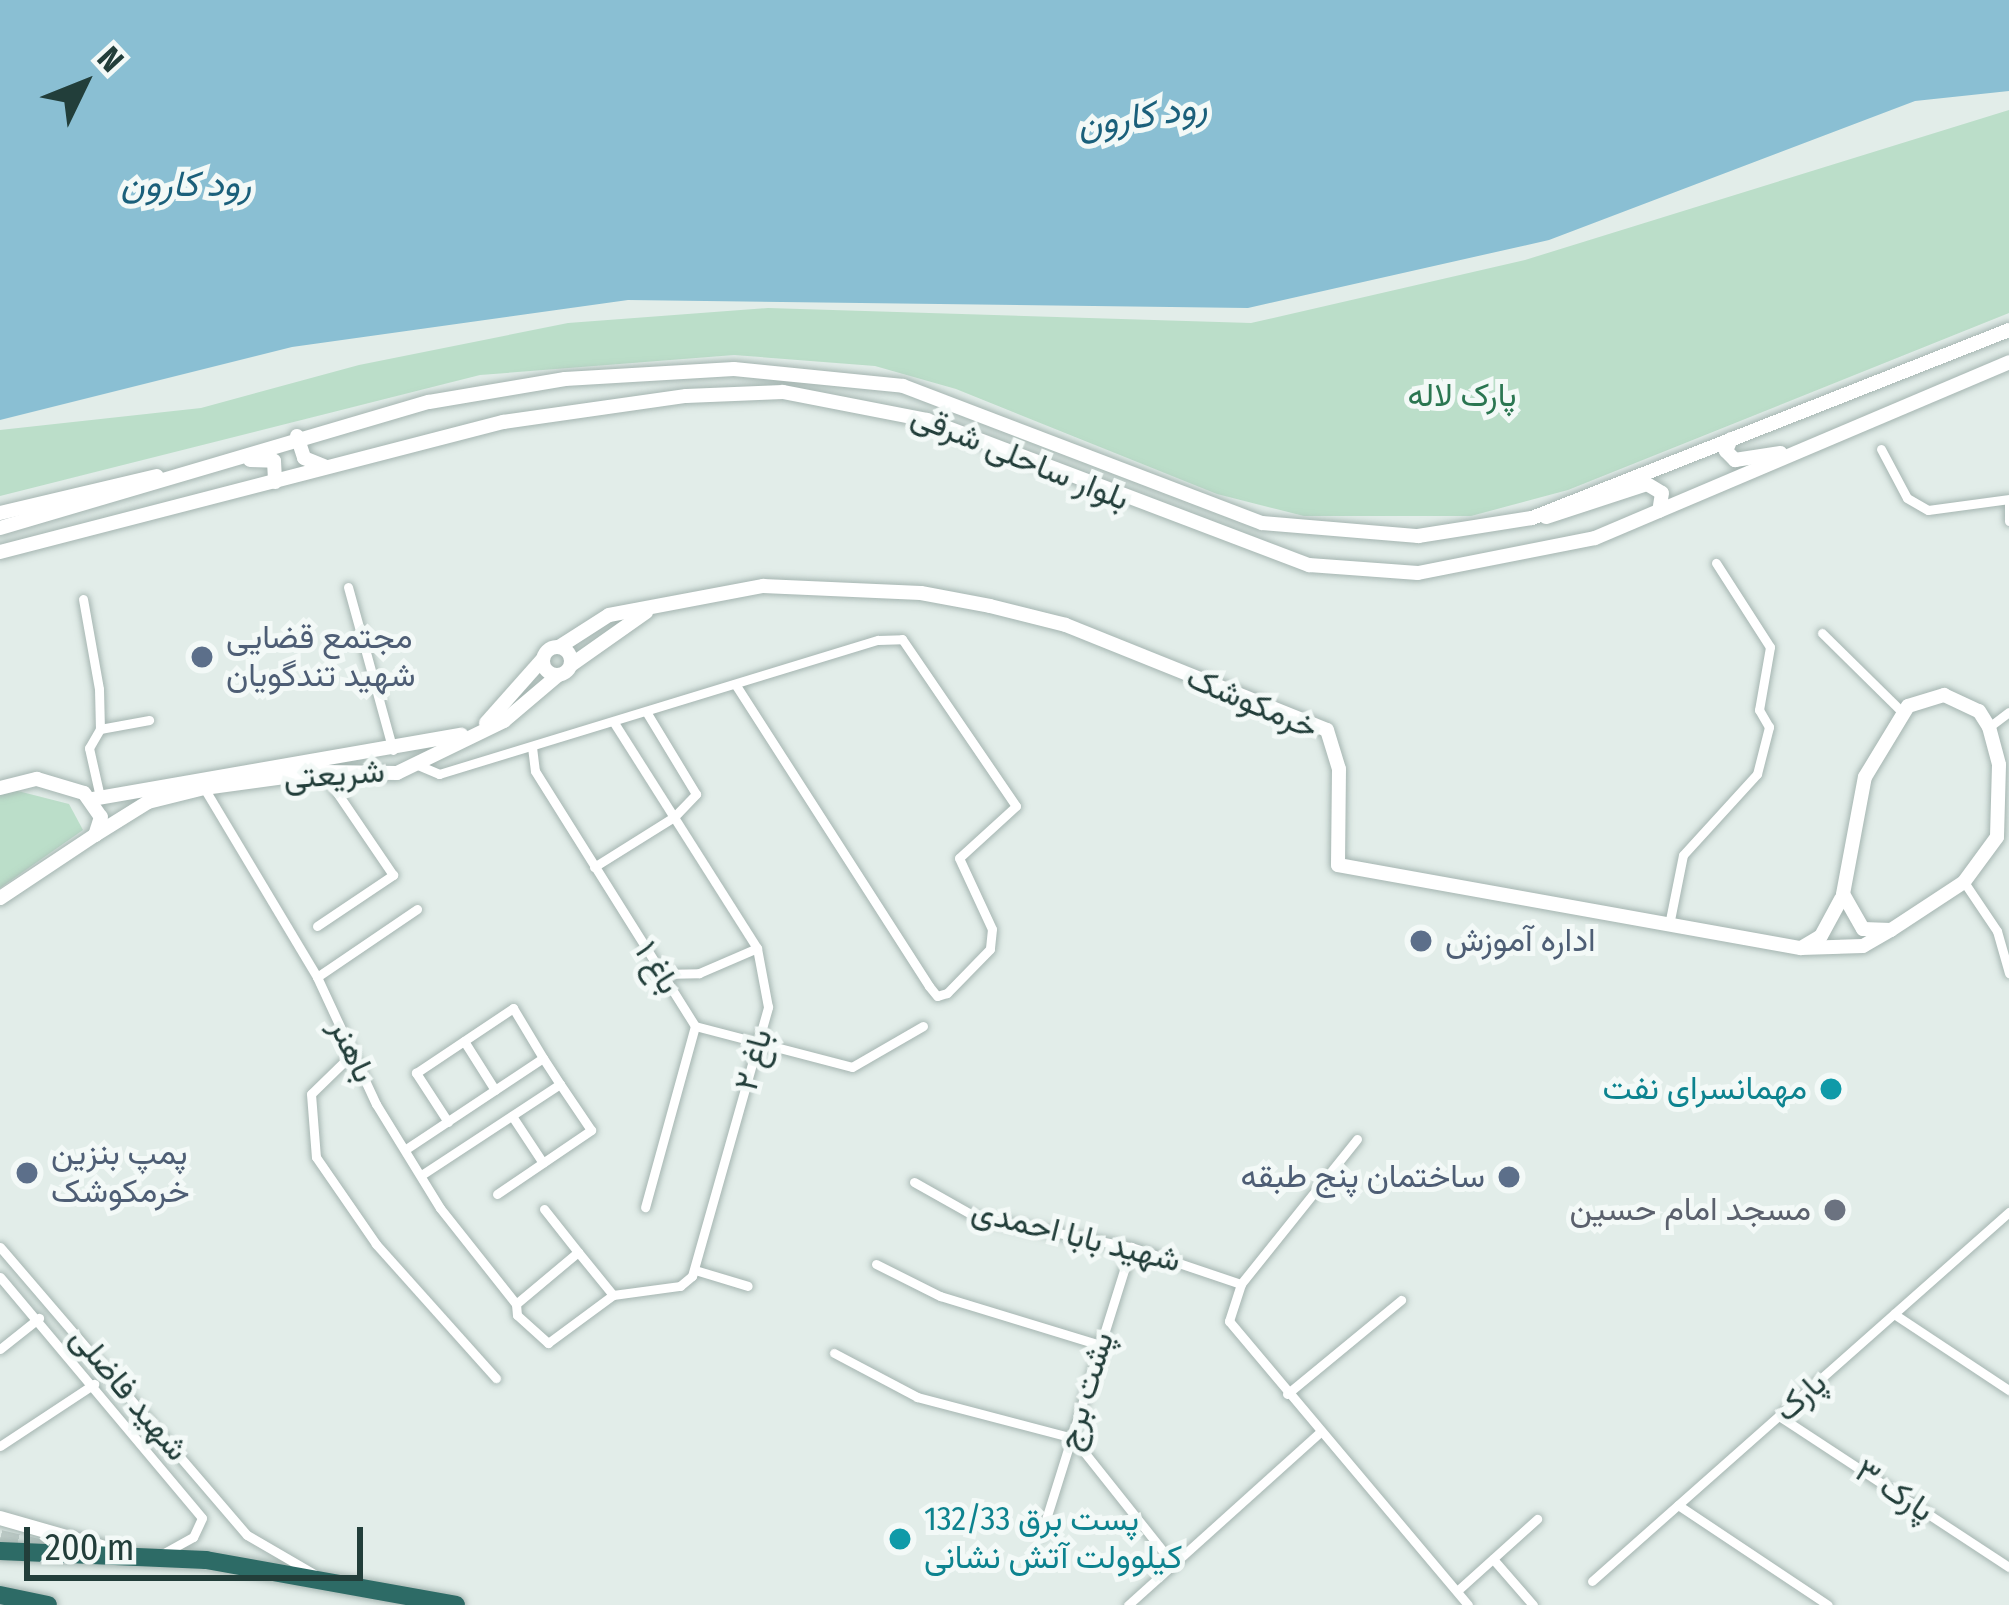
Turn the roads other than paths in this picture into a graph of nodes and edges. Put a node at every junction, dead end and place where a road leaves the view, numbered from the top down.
1 (2009, 330) edge
2 (2009, 362) edge
3 (297, 436) junction
4 (1731, 439) junction
5 (1806, 448) junction
6 (1881, 448) dead end
7 (326, 467) junction
8 (190, 472) junction
9 (174, 477) junction
10 (274, 482) junction
11 (2009, 502) edge
12 (1659, 511) junction
13 (0, 513) edge
14 (1532, 518) junction
15 (2009, 521) edge
16 (0, 528) edge
17 (0, 553) edge
18 (1716, 563) dead end
19 (348, 587) dead end
20 (83, 599) dead end
21 (661, 604) junction
22 (1822, 633) dead end
23 (560, 646) junction
24 (542, 660) junction
25 (571, 665) junction
26 (557, 676) junction
27 (736, 685) junction
28 (1902, 712) junction
29 (2009, 712) edge
30 (647, 713) junction
31 (149, 720) dead end
32 (614, 723) junction
33 (1989, 728) junction
34 (100, 730) junction
35 (453, 743) junction
36 (532, 747) junction
37 (392, 751) junction
38 (317, 755) junction
39 (418, 765) junction
40 (393, 771) junction
41 (323, 772) junction
42 (0, 788) edge
43 (204, 788) junction
44 (97, 798) junction
45 (674, 817) junction
46 (95, 835) junction
47 (594, 867) junction
48 (1964, 882) junction
49 (1843, 895) junction
50 (0, 898) edge
51 (417, 909) dead end
52 (1669, 925) junction
53 (317, 926) dead end
54 (1891, 930) junction
55 (757, 948) junction
56 (1801, 948) junction
57 (2009, 973) edge
58 (660, 974) junction
59 (317, 976) junction
60 (695, 1026) junction
61 (923, 1026) dead end
62 (464, 1041) junction
63 (759, 1043) junction
64 (352, 1054) junction
65 (544, 1058) junction
66 (560, 1084) junction
67 (495, 1090) junction
68 (512, 1115) junction
69 (448, 1122) junction
70 (1357, 1139) dead end
71 (406, 1149) junction
72 (543, 1162) junction
73 (424, 1174) junction
74 (914, 1182) dead end
75 (497, 1194) dead end
76 (646, 1207) dead end
77 (544, 1209) dead end
78 (2009, 1212) edge
79 (0, 1247) edge
80 (1131, 1247) junction
81 (578, 1252) junction
82 (875, 1264) dead end
83 (695, 1270) junction
84 (0, 1277) edge
85 (1240, 1284) junction
86 (748, 1286) dead end
87 (613, 1295) junction
88 (1401, 1300) dead end
89 (516, 1304) junction
90 (1894, 1314) junction
91 (38, 1318) junction
92 (1100, 1345) junction
93 (0, 1348) edge
94 (834, 1353) dead end
95 (496, 1378) dead end
96 (94, 1384) junction
97 (2009, 1390) edge
98 (1287, 1394) junction
99 (1778, 1416) junction
100 (1320, 1432) junction
101 (1073, 1438) junction
102 (0, 1446) edge
103 (214, 1497) junction
104 (1678, 1505) junction
105 (197, 1512) junction
106 (0, 1518) edge
107 (1537, 1520) dead end
108 (1041, 1535) dead end
109 (0, 1551) edge
110 (116, 1551) junction
111 (159, 1556) junction
112 (1492, 1559) junction
113 (1172, 1561) junction
114 (2009, 1567) edge
115 (319, 1576) junction
116 (1592, 1581) dead end
117 (1457, 1591) junction
118 (0, 1595) edge
119 (48, 1605) edge
120 (456, 1605) edge
121 (1128, 1605) edge
122 (1468, 1605) edge
123 (1533, 1605) edge
124 (1828, 1605) edge

1 - 4 main road, بلوار ساحلی شرقی
2 - 5 main road, بلوار ساحلی شرقی
3 - 7 main road
3 - 8 main road, بلوار ساحلی شرقی
3 - 14 main road, بلوار ساحلی شرقی
4 - 5 main road
4 - 14 main road, بلوار ساحلی شرقی
5 - 12 main road, بلوار ساحلی شرقی
6 - 11 street
7 - 10 main road, بلوار ساحلی شرقی
7 - 12 main road, بلوار ساحلی شرقی
8 - 9 main road, بلوار ساحلی شرقی
8 - 10 main road
9 - 13 main road
9 - 16 main road, بلوار ساحلی شرقی
10 - 17 main road, بلوار ساحلی شرقی
11 - 15 street
12 - 14 main road
18 - 52 street
19 - 37 street
20 - 34 street
21 - 23 main road
21 - 25 main road
21 - 52 main road, خرمکوشک
22 - 28 street
23 - 24 main road, شریعتی
23 - 25 main road
24 - 26 main road
24 - 35 main road, شریعتی
25 - 26 main road, شریعتی
26 - 35 main road, شریعتی
27 - 27 street
27 - 30 street
28 - 33 main road
28 - 49 main road
29 - 33 street
30 - 32 street
30 - 45 street
31 - 34 street
32 - 36 street
32 - 45 street, باغ ۲
33 - 48 main road
34 - 44 street
35 - 37 main road, شریعتی
35 - 39 main road, شریعتی
36 - 39 street
36 - 47 street, باغ ۱
37 - 38 main road, شریعتی
37 - 40 main road
38 - 41 main road
38 - 44 main road, شریعتی
39 - 40 main road, شریعتی
40 - 41 main road, شریعتی
41 - 43 main road, شریعتی
41 - 53 street
42 - 44 main road
43 - 46 main road, شریعتی
43 - 59 street, باهنر
44 - 46 main road
45 - 47 street
45 - 55 street, باغ ۲
46 - 50 main road, شریعتی
47 - 58 street, باغ ۱
48 - 54 main road, خرمکوشک
48 - 57 street
49 - 54 main road
49 - 56 main road
51 - 59 street
52 - 56 main road, خرمکوشک
54 - 56 main road, خرمکوشک
55 - 58 street
55 - 63 street, باغ ۲
58 - 60 street, باغ ۱
59 - 64 street, باهنر
60 - 63 street
60 - 76 street, باغ ۱
61 - 63 street
62 - 65 street
62 - 67 street
62 - 69 street
63 - 83 street, باغ ۲
64 - 71 street, باهنر
64 - 95 street
65 - 66 street
65 - 67 street
66 - 68 street
66 - 72 street
67 - 69 street
68 - 72 street
68 - 73 street
69 - 71 street
70 - 85 street
71 - 73 street, باهنر
72 - 75 street
73 - 89 street, باهنر
74 - 80 street, شهید بابا احمدی
77 - 81 street
78 - 90 street, پارک
79 - 103 street, شهید فاضلی
80 - 85 street, شهید بابا احمدی
80 - 92 street, پشت برج
81 - 87 street
81 - 89 street
82 - 92 street
83 - 86 street
83 - 87 street
84 - 91 street, شهید فاضلی
85 - 98 street
87 - 89 street
88 - 98 street
90 - 97 street
90 - 99 street, پارک
91 - 93 street
91 - 96 street, شهید فاضلی
92 - 101 street, پشت برج
94 - 101 street
96 - 102 street
96 - 105 street, شهید فاضلی
98 - 100 street
99 - 104 street, پارک
99 - 114 street, پارک ۳
100 - 113 street
100 - 117 street
101 - 108 street, پشت برج
101 - 113 street
103 - 105 street
103 - 115 street, شهید فاضلی
104 - 116 street, پارک
104 - 124 street
105 - 111 street
106 - 110 main road
107 - 112 street
109 - 110 highway
110 - 111 highway
111 - 115 highway
112 - 117 street
112 - 123 street
113 - 121 street
115 - 120 highway
117 - 122 street
118 - 119 highway

